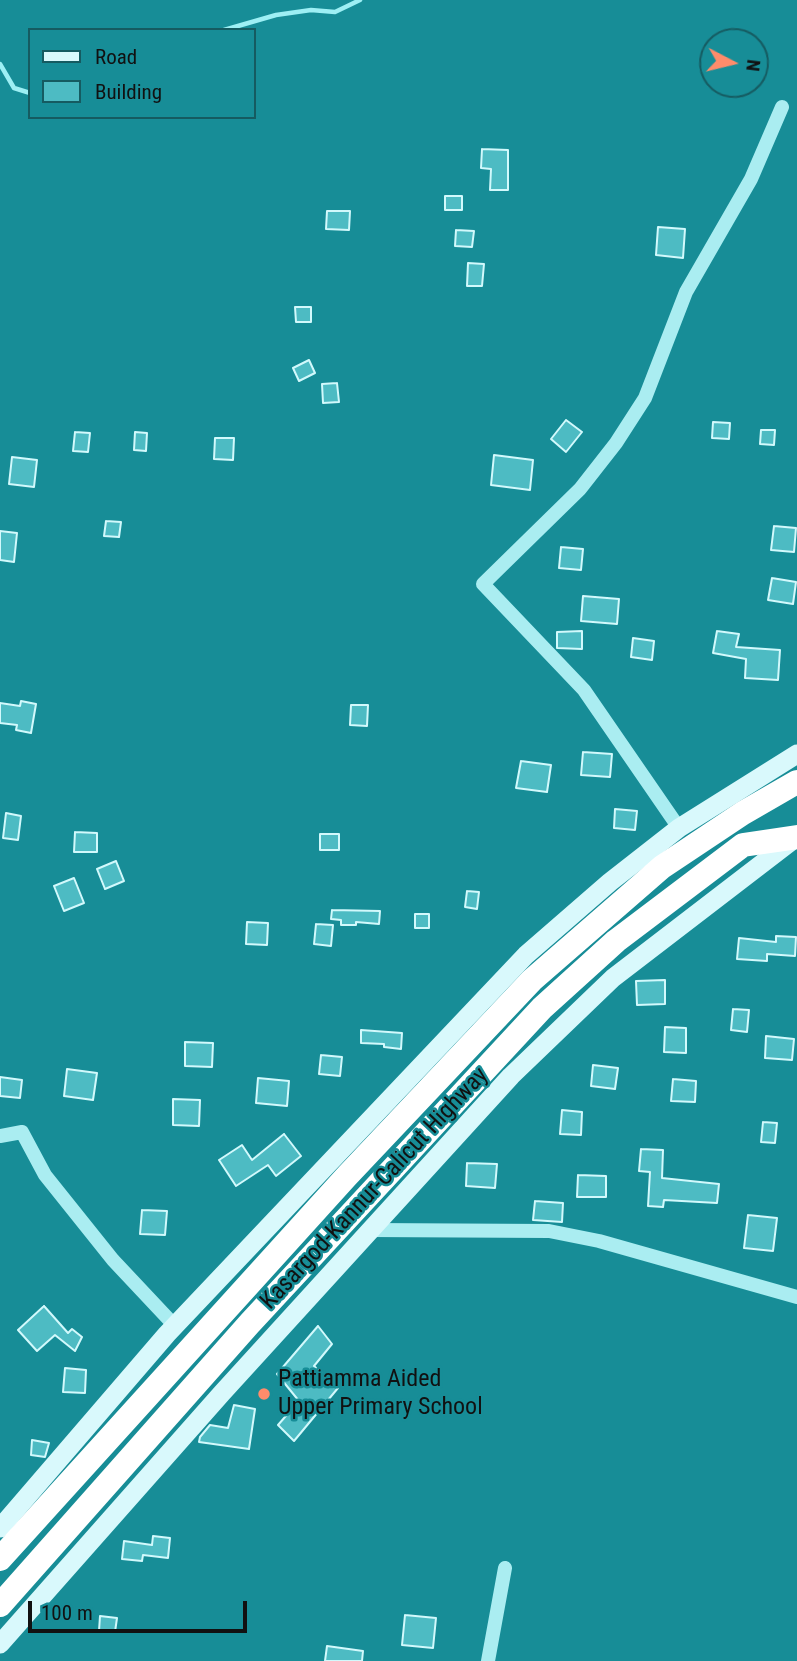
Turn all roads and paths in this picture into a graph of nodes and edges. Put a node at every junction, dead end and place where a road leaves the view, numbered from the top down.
1 (782, 107) dead end
2 (797, 754) edge
3 (797, 782) edge
4 (679, 828) junction
5 (795, 838) edge
6 (0, 1136) edge
7 (370, 1230) junction
8 (797, 1297) edge
9 (175, 1326) junction
10 (0, 1528) edge
11 (0, 1559) edge
12 (505, 1568) dead end
13 (0, 1605) edge
14 (0, 1644) edge
15 (488, 1661) edge

1 - 4 street
2 - 4 street
3 - 11 highway, Kasargod-Kannur-Calicut Highway
4 - 9 street
5 - 7 street
5 - 13 highway, Kasargod-Kannur-Calicut Highway
6 - 9 street
7 - 8 street
7 - 14 street
9 - 10 street
12 - 15 street

